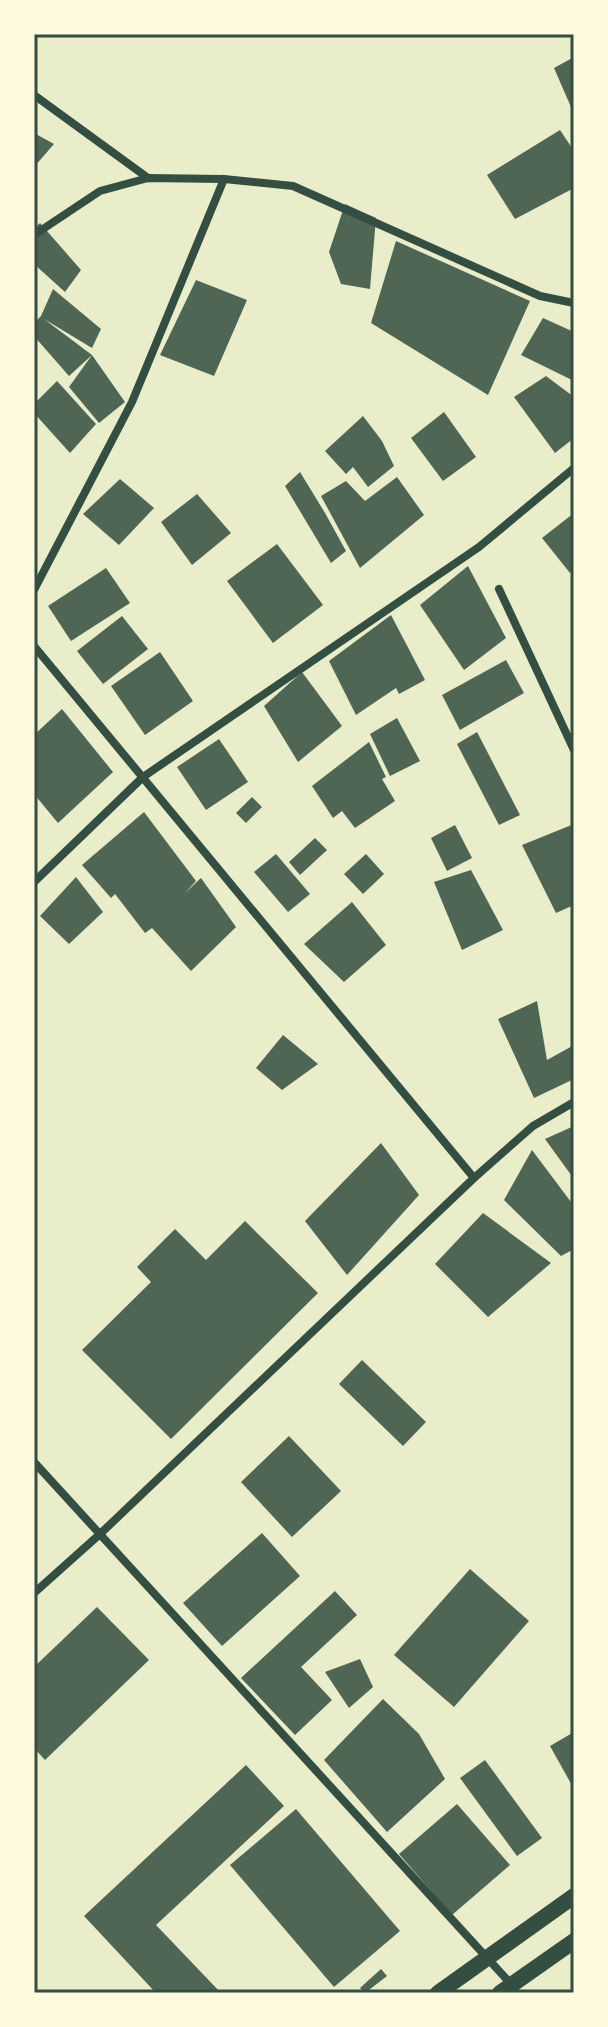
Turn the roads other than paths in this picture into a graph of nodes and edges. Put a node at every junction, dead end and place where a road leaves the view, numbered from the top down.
1 (34, 95) edge
2 (148, 178) junction
3 (224, 179) junction
4 (34, 235) edge
5 (574, 303) edge
6 (574, 468) edge
7 (499, 589) dead end
8 (34, 590) edge
9 (34, 646) edge
10 (574, 750) edge
11 (143, 777) junction
12 (34, 882) edge
13 (574, 1102) edge
14 (474, 1178) junction
15 (34, 1462) edge
16 (100, 1534) junction
17 (34, 1593) edge
18 (574, 1896) edge
19 (574, 1941) edge
20 (488, 1958) junction
21 (506, 1989) edge
22 (438, 1993) edge

1 - 2 street
2 - 3 street
2 - 4 street
3 - 5 street
3 - 8 street
6 - 11 street
7 - 10 street
9 - 11 street
11 - 12 street
11 - 14 street
13 - 14 street
14 - 16 street
15 - 16 street
16 - 17 street
16 - 20 street
18 - 20 main road
19 - 21 main road
20 - 21 street
20 - 22 main road

